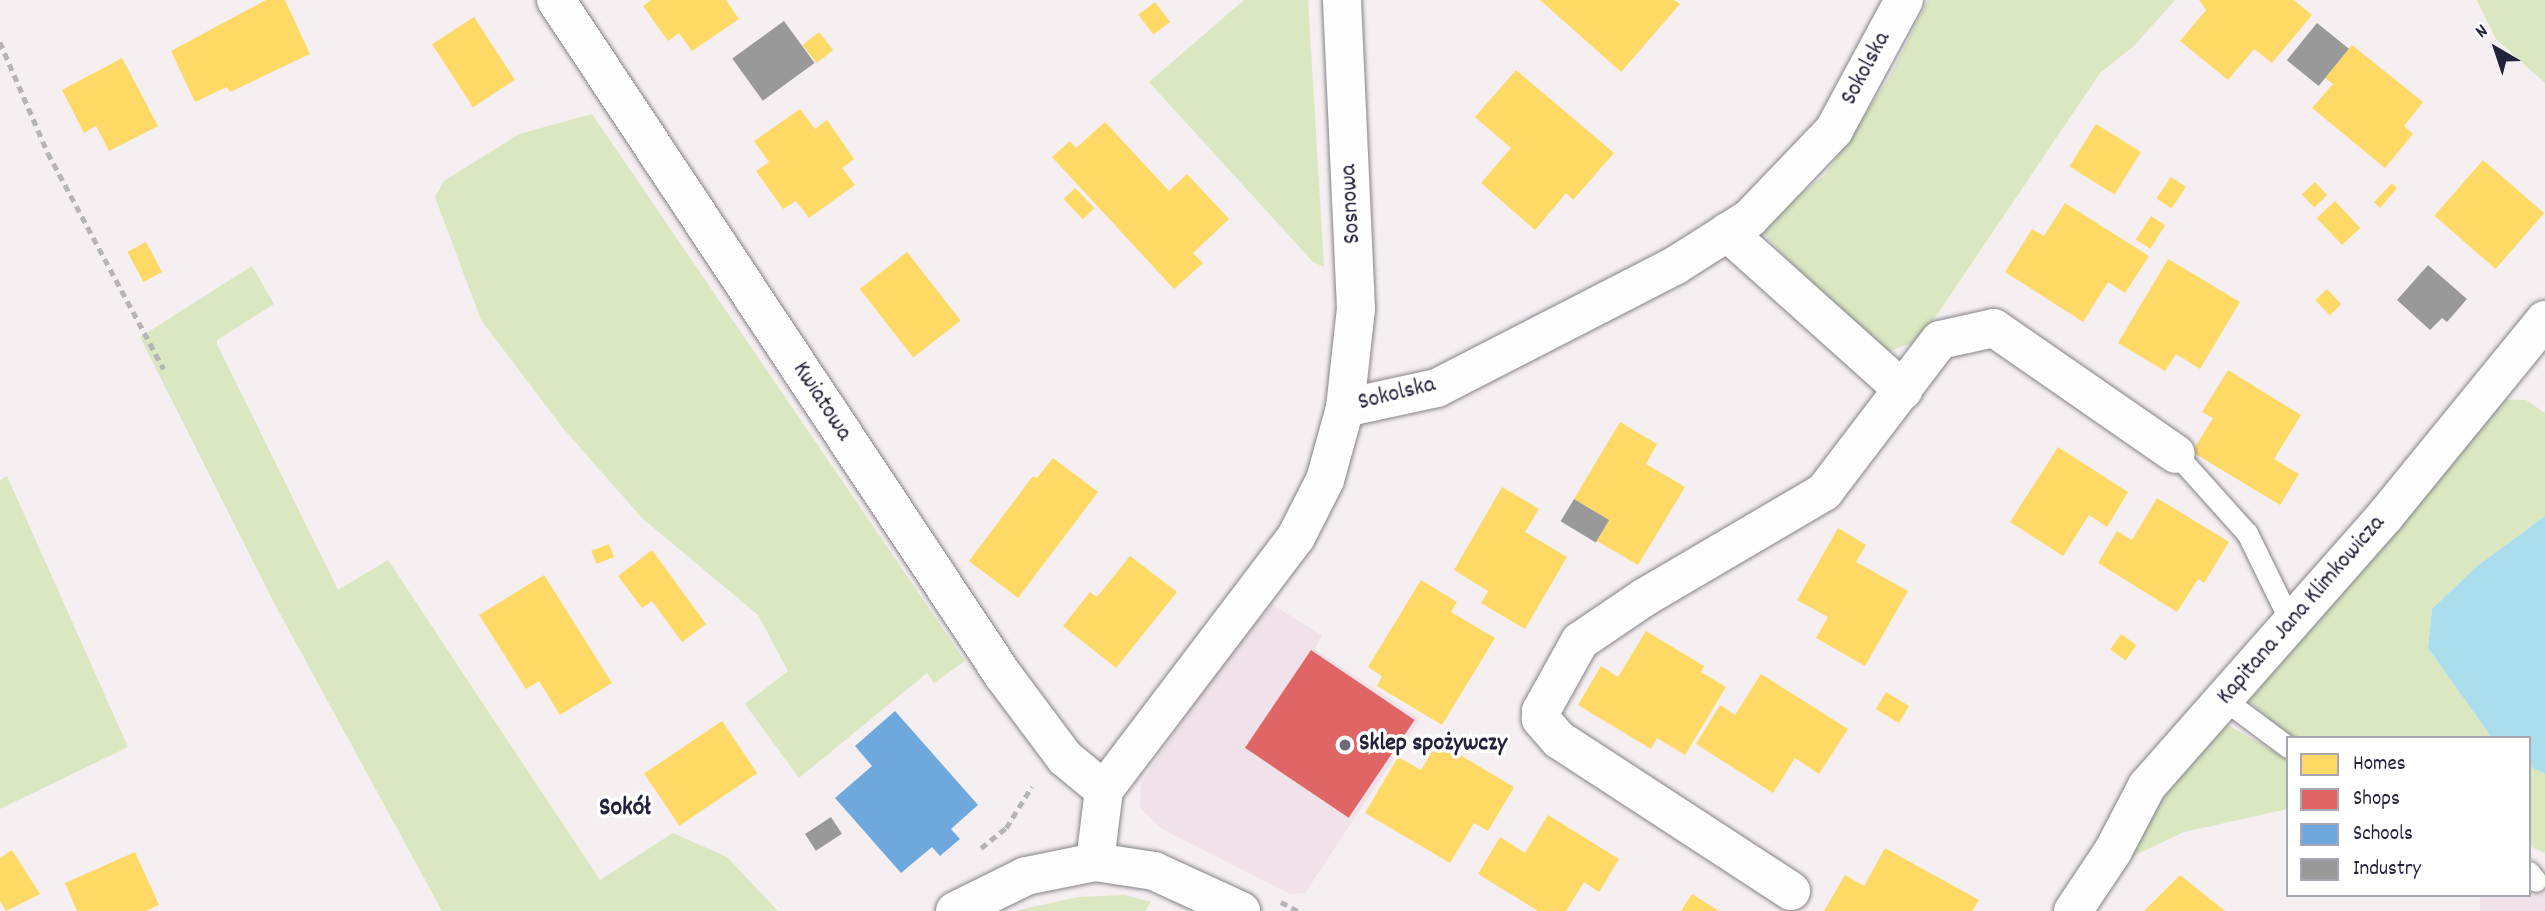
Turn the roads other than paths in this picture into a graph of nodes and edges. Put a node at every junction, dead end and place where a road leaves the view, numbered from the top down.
1 (556, 0) edge
2 (1342, 0) edge
3 (1904, 0) edge
4 (1727, 232) junction
5 (2545, 320) edge
6 (1903, 390) junction
7 (1345, 408) junction
8 (2176, 454) joint
9 (2292, 625) junction
10 (2225, 701) junction
11 (2286, 746) edge
12 (1104, 790) junction
13 (1096, 862) junction
14 (1791, 891) dead end
15 (1257, 904) edge
16 (955, 911) edge
17 (2073, 911) edge

1 - 12 street, Kwiatowa
2 - 7 street, Sosnowa
3 - 4 street, Sokolska
4 - 6 street
4 - 7 street, Sokolska
5 - 9 street, Kapitana Jana Klimkowicza
6 - 8 street
6 - 14 street
7 - 12 street, Sokolska
8 - 9 lane
9 - 10 street, Kapitana Jana Klimkowicza
10 - 11 lane
10 - 17 street, Kapitana Jana Klimkowicza
12 - 13 street
13 - 15 street
13 - 16 street

